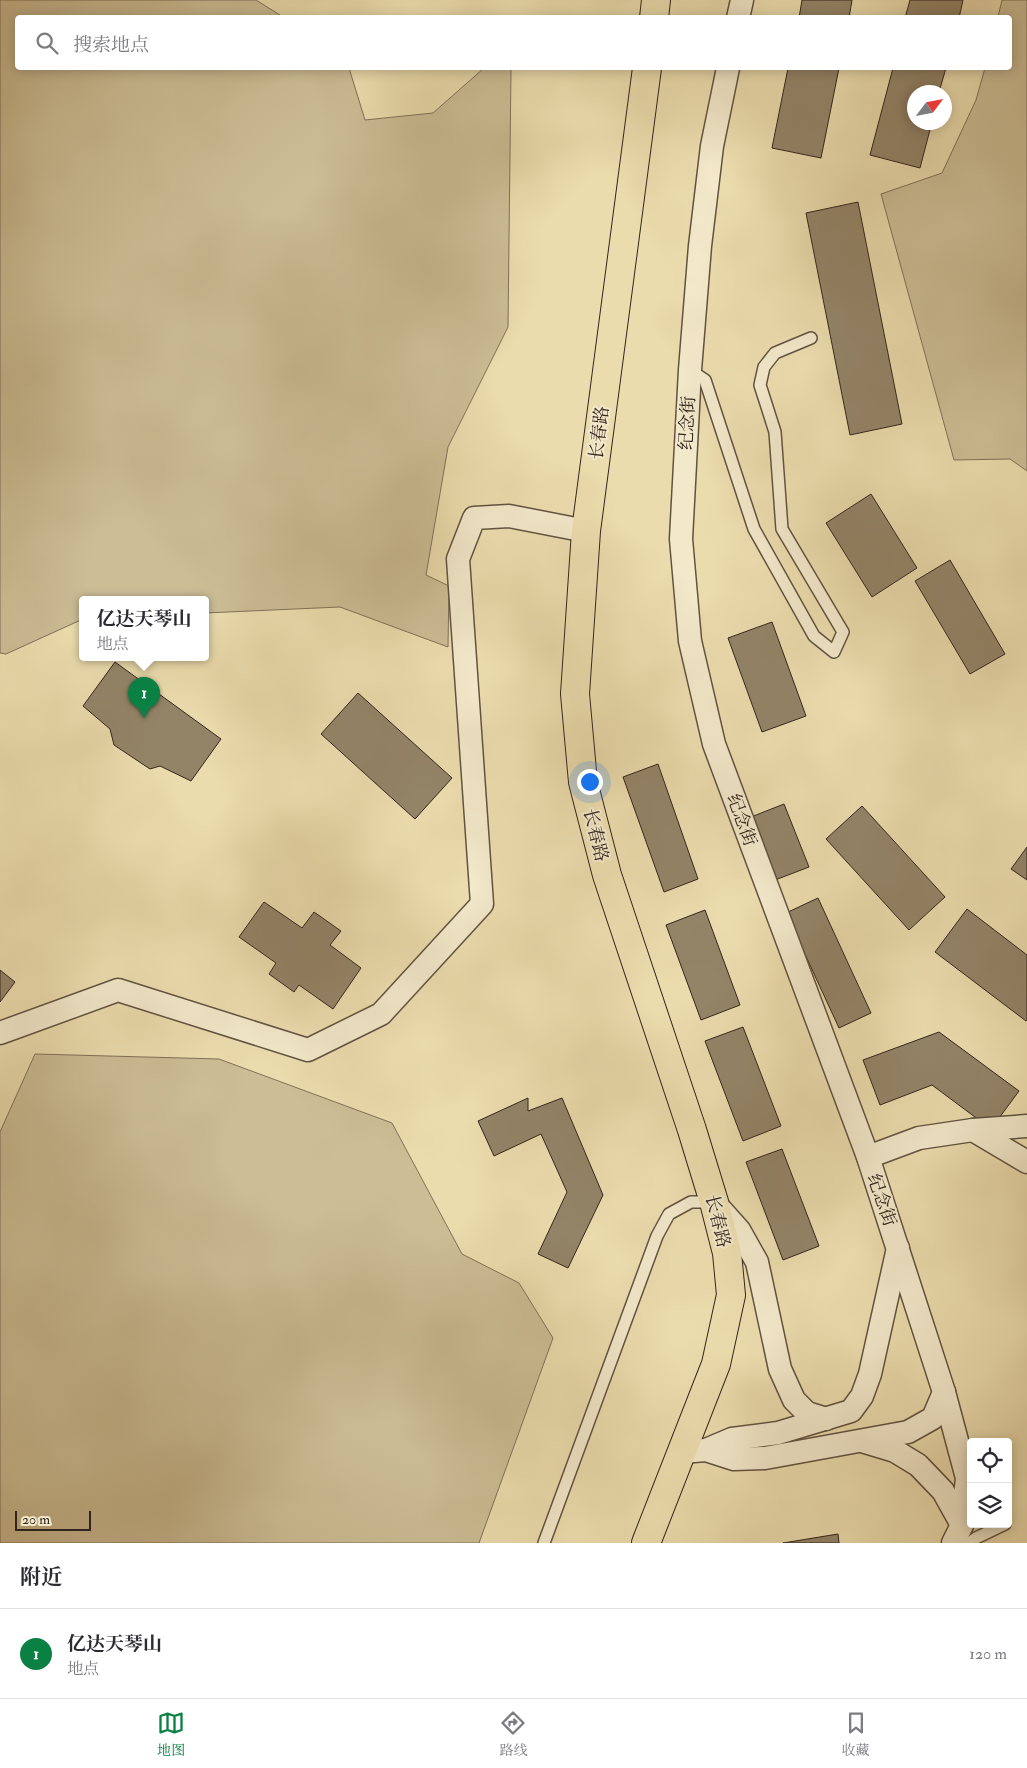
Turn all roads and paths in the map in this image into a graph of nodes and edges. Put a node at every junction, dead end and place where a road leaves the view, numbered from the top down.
1 (656, 0) edge
2 (742, 0) edge
3 (654, 15) edge
4 (739, 15) edge
5 (647, 70) edge
6 (728, 70) edge
7 (811, 338) dead end
8 (690, 370) junction
9 (586, 531) junction
10 (0, 1033) edge
11 (1027, 1126) edge
12 (973, 1130) junction
13 (868, 1157) junction
14 (1027, 1162) edge
15 (714, 1202) junction
16 (898, 1247) junction
17 (944, 1392) junction
18 (826, 1419) junction
19 (861, 1441) junction
20 (694, 1451) junction
21 (997, 1528) edge
22 (961, 1537) edge
23 (544, 1543) edge
24 (646, 1543) edge

1 - 3 main road
2 - 4 street
5 - 9 main road, 长春路
6 - 8 street, 纪念街
7 - 8 lane
8 - 13 street, 纪念街
9 - 10 street
9 - 15 main road, 长春路
11 - 12 street
12 - 13 street
12 - 14 street
13 - 16 street, 纪念街
15 - 18 street
15 - 20 main road, 长春路
15 - 23 lane
16 - 17 street, 纪念街
16 - 18 street
17 - 19 street
17 - 22 street, 纪念街
18 - 20 street
19 - 20 street
19 - 22 street
20 - 24 main road, 长春路
21 - 22 lane

